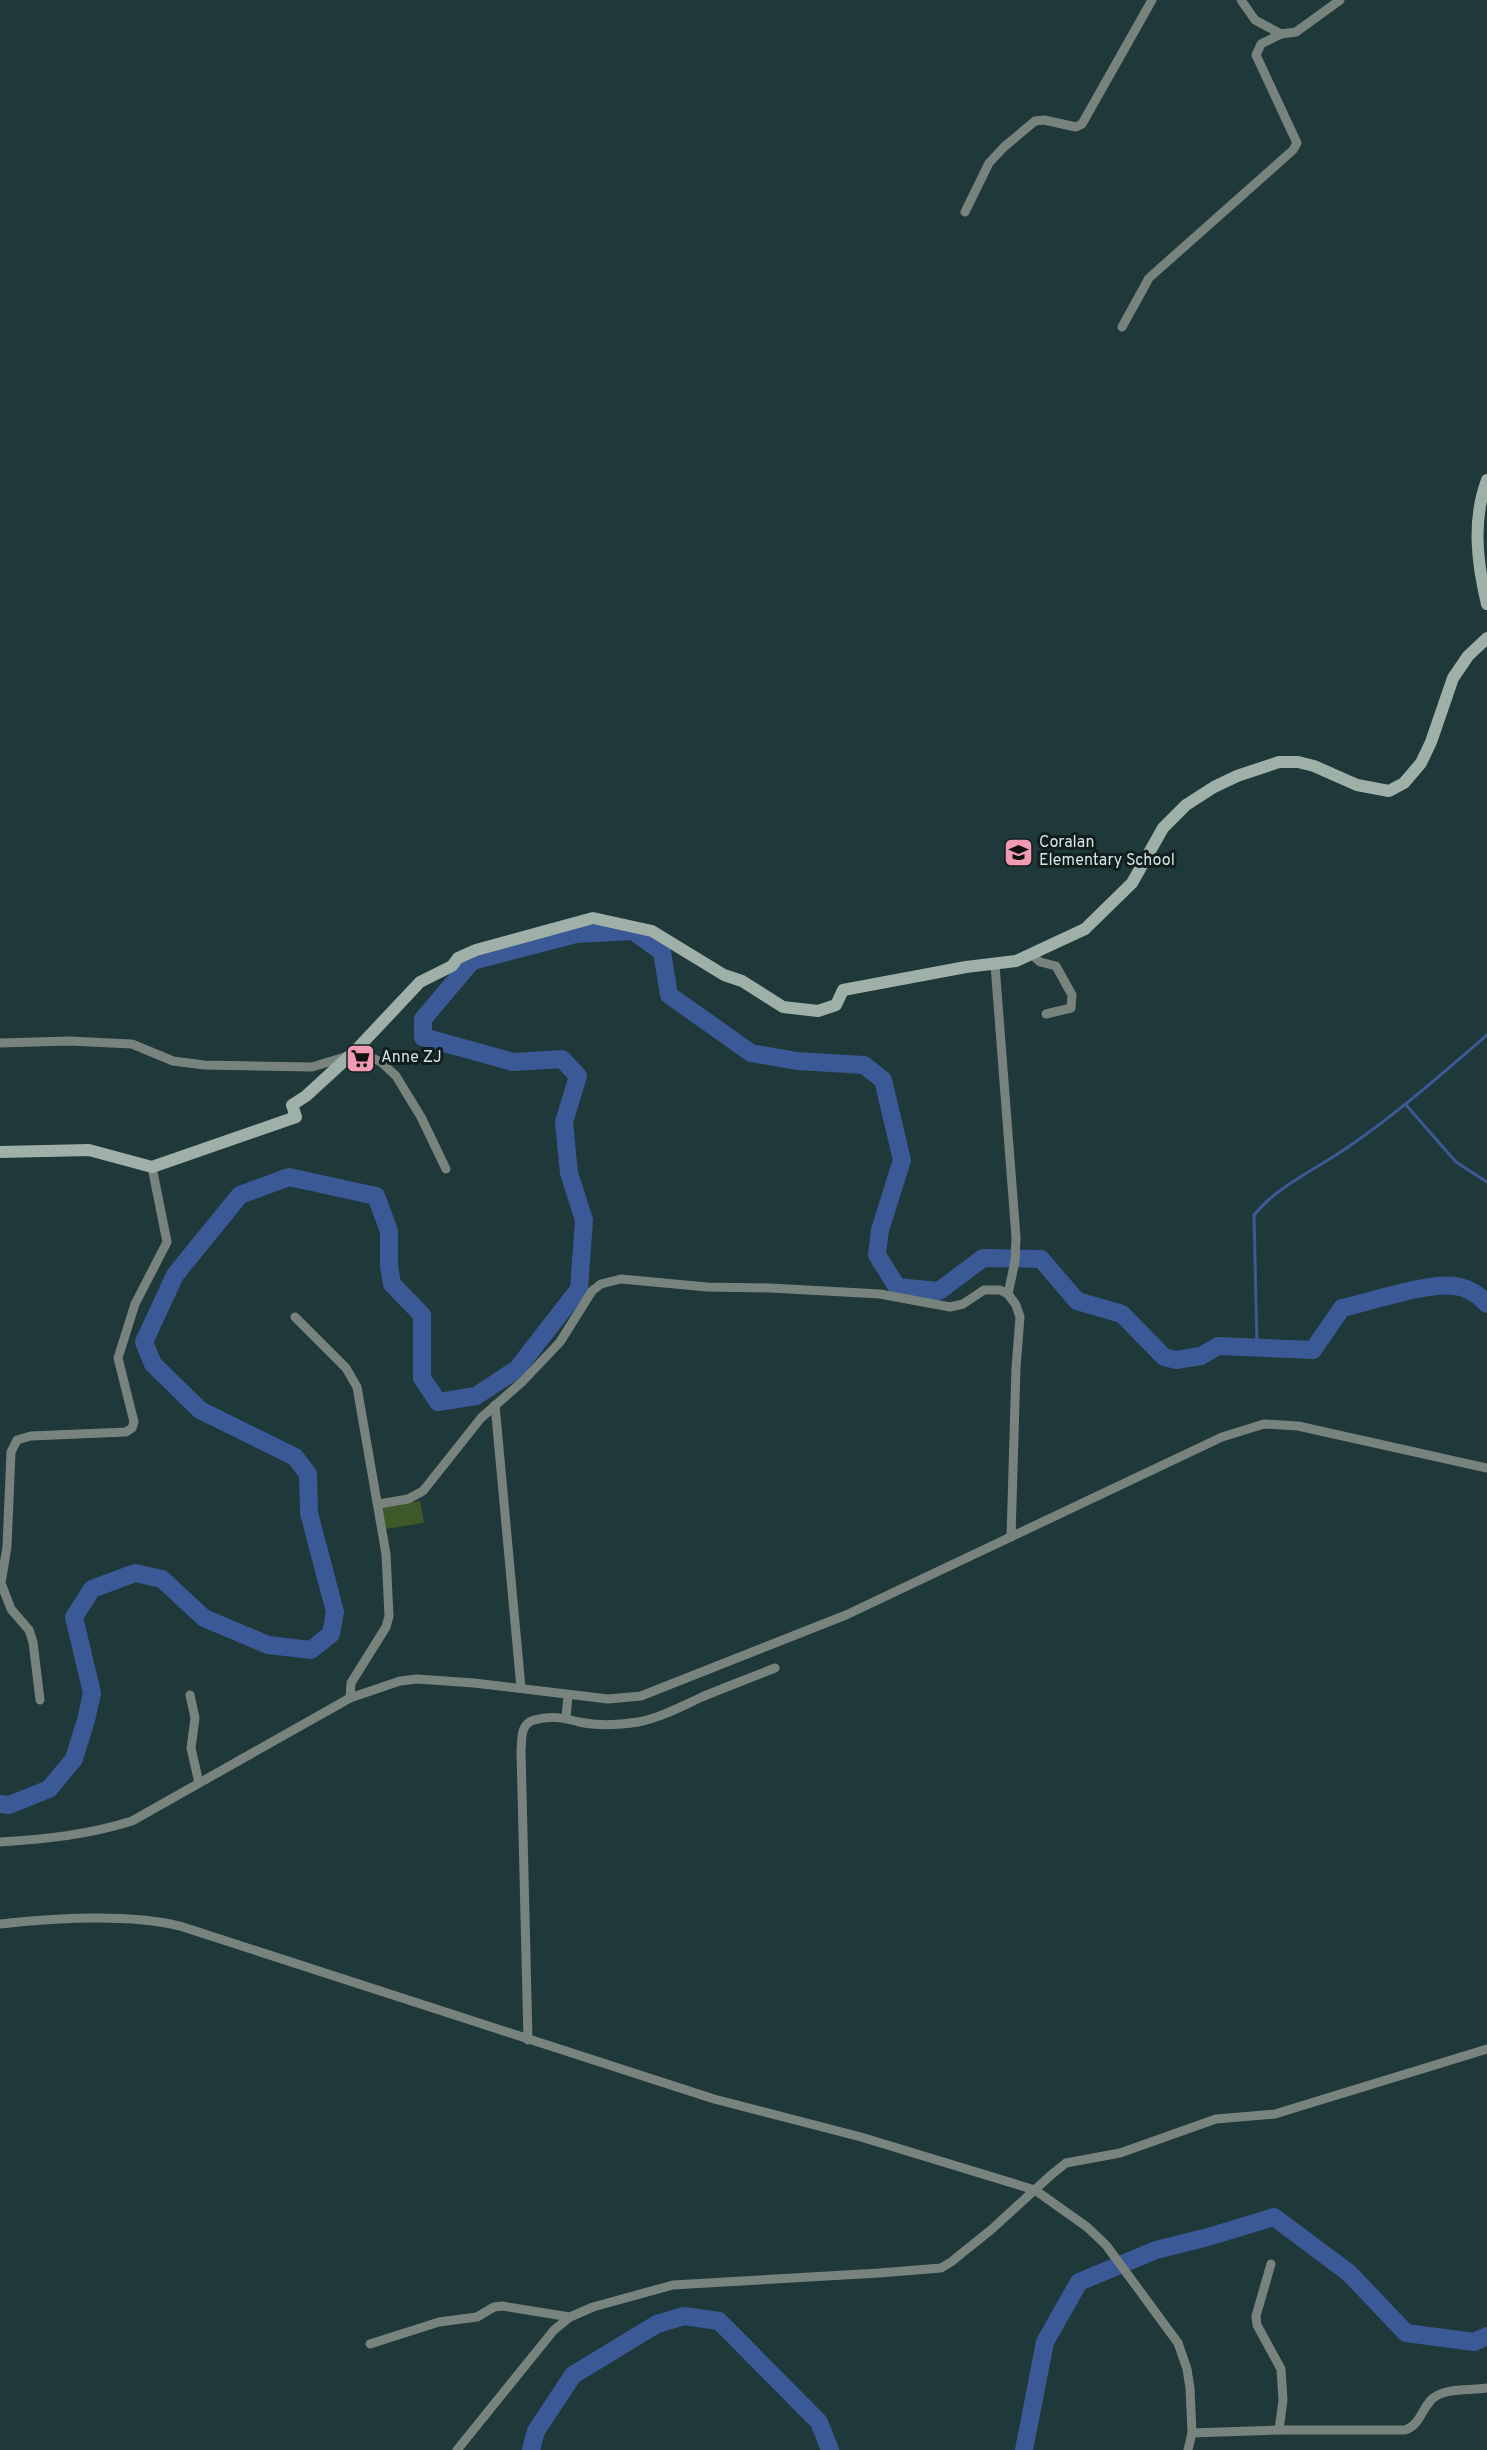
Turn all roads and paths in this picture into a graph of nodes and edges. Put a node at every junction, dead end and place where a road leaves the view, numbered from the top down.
1 (1152, 0) edge
2 (1241, 0) edge
3 (1340, 0) edge
4 (1281, 34) junction
5 (965, 212) dead end
6 (1122, 327) dead end
7 (1487, 480) edge
8 (1487, 604) edge
9 (1487, 638) edge
10 (1031, 954) junction
11 (995, 965) junction
12 (1046, 1014) dead end
13 (0, 1043) edge
14 (353, 1052) junction
15 (0, 1152) edge
16 (152, 1167) junction
17 (446, 1168) dead end
18 (1008, 1294) junction
19 (295, 1317) dead end
20 (495, 1405) junction
21 (1487, 1468) edge
22 (379, 1504) junction
23 (1011, 1538) junction
24 (775, 1668) dead end
25 (521, 1688) junction
26 (190, 1695) dead end
27 (568, 1696) junction
28 (350, 1698) junction
29 (40, 1700) dead end
30 (566, 1717) junction
31 (199, 1783) junction
32 (0, 1842) edge
33 (0, 1924) edge
34 (528, 2040) junction
35 (1487, 2049) edge
36 (1035, 2190) junction
37 (1271, 2264) dead end
38 (570, 2317) junction
39 (370, 2344) dead end
40 (1487, 2388) edge
41 (1279, 2430) junction
42 (1192, 2433) junction
43 (457, 2450) edge
44 (1188, 2450) edge

1 - 5 street
2 - 4 street
3 - 4 street
4 - 6 street
7 - 8 street
9 - 10 street
10 - 11 street
10 - 12 street
11 - 14 street
11 - 18 street
13 - 14 street
14 - 16 street
14 - 17 street
15 - 16 street
16 - 29 street
18 - 20 street
18 - 23 street
19 - 22 street
20 - 22 street
20 - 25 street
21 - 23 street
22 - 28 street
23 - 27 street
24 - 30 street
25 - 27 street
25 - 28 street
26 - 31 street
27 - 30 street
28 - 31 street
30 - 34 street
31 - 32 street
33 - 34 street
34 - 36 street
35 - 36 street
36 - 38 street
36 - 42 street
37 - 41 street
38 - 39 street
38 - 43 street
40 - 41 street
41 - 42 street
42 - 44 street

